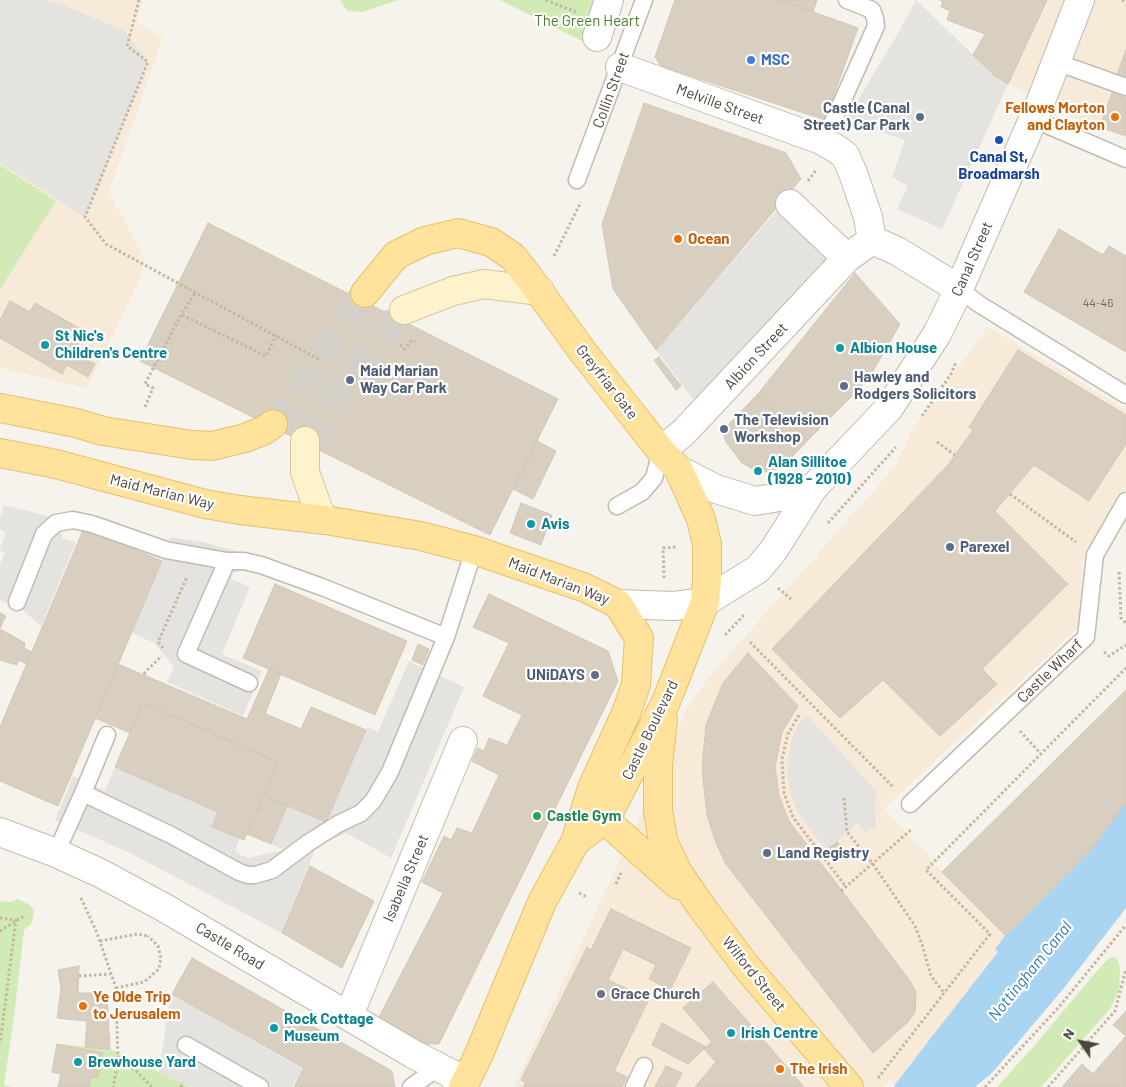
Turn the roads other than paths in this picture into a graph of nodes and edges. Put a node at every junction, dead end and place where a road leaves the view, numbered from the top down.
1 (609, 0) edge
2 (644, 0) edge
3 (847, 0) edge
4 (1080, 0) edge
5 (597, 37) dead end
6 (1056, 62) junction
7 (620, 68) junction
8 (1126, 87) edge
9 (1033, 119) junction
10 (821, 140) junction
11 (1126, 159) edge
12 (577, 180) dead end
13 (790, 204) dead end
14 (872, 240) junction
15 (847, 258) junction
16 (959, 289) junction
17 (540, 291) junction
18 (365, 293) tunnel mouth
19 (404, 310) tunnel mouth
20 (1126, 395) edge
21 (0, 408) edge
22 (273, 424) tunnel mouth
23 (305, 440) tunnel mouth
24 (0, 453) edge
25 (670, 460) junction
26 (813, 488) junction
27 (1126, 501) edge
28 (617, 506) dead end
29 (325, 520) junction
30 (474, 550) junction
31 (227, 560) junction
32 (17, 602) dead end
33 (705, 602) junction
34 (618, 604) junction
35 (446, 638) junction
36 (248, 683) dead end
37 (636, 686) joint
38 (665, 704) junction
39 (107, 735) dead end
40 (462, 741) dead end
41 (592, 788) junction
42 (83, 793) junction
43 (910, 804) road end
44 (606, 818) junction
45 (0, 832) edge
46 (575, 842) junction
47 (56, 853) junction
48 (700, 905) junction
49 (349, 1015) junction
50 (186, 1045) dead end
51 (644, 1066) dead end
52 (457, 1078) edge
53 (260, 1087) edge
54 (411, 1087) edge
55 (634, 1087) edge
56 (849, 1087) edge

1 - 5 street
2 - 7 lane, Collin Street
3 - 10 lane
4 - 6 street, Canal Street
6 - 8 lane
6 - 9 street, Canal Street
7 - 10 street, Melville Street
7 - 12 lane, Collin Street
9 - 11 lane
9 - 16 street, Canal Street
10 - 14 street, Melville Street
13 - 15 street
14 - 15 street, Albion Street
14 - 16 street
15 - 25 street, Albion Street
16 - 20 lane
16 - 26 street, Canal Street
17 - 18 main road, Greyfriar Gate
17 - 19 street
17 - 25 main road, Greyfriar Gate
21 - 22 main road
23 - 29 street
24 - 29 main road, Maid Marian Way
25 - 26 street, Canal Street
25 - 28 lane
25 - 33 main road, Greyfriar Gate
26 - 33 street, Canal Street
27 - 43 lane, Castle Wharf
29 - 30 main road, Maid Marian Way
30 - 34 main road, Maid Marian Way
30 - 35 lane
31 - 32 lane
31 - 35 lane
31 - 36 lane
33 - 34 street, Maid Marian Way
33 - 38 main road, Castle Boulevard
34 - 37 main road, Maid Marian Way
35 - 42 lane
37 - 41 main road, Castle Boulevard
38 - 44 main road, Castle Boulevard
38 - 48 main road, Wilford Street
39 - 42 lane
40 - 49 street, Isabella Street
41 - 44 main road, Wilford Street
41 - 46 main road, Castle Boulevard
42 - 47 lane
44 - 46 main road, Castle Boulevard
44 - 48 main road, Wilford Street
45 - 47 street, Castle Road
46 - 52 main road, Castle Boulevard
47 - 49 street, Castle Road
48 - 56 main road, Wilford Street
49 - 52 street, Castle Road
50 - 53 lane
51 - 55 lane
52 - 54 lane

